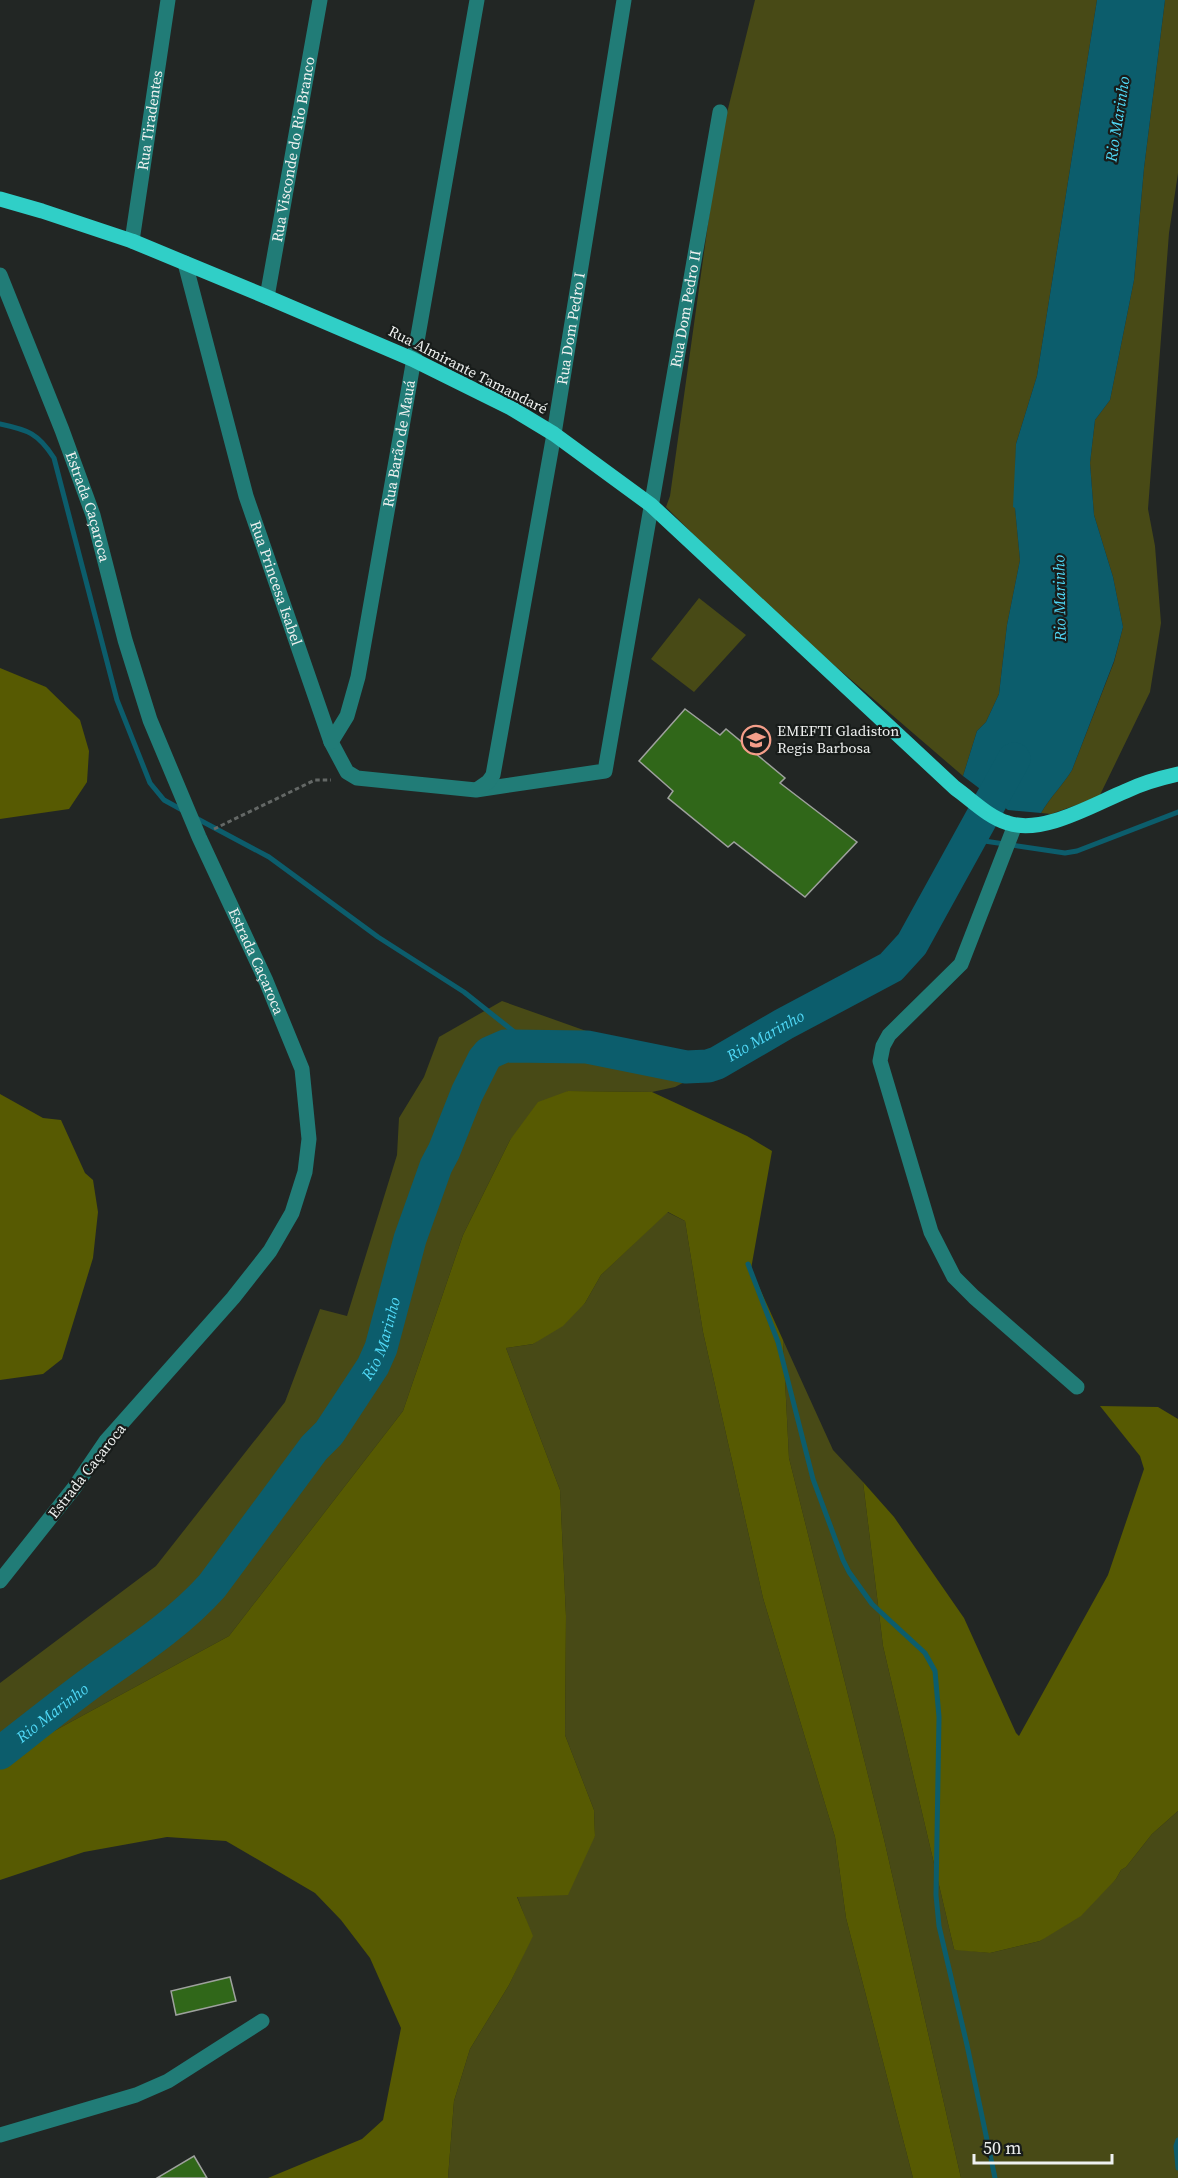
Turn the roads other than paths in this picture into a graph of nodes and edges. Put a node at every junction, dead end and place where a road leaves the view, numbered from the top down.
1 (168, 0) edge
2 (321, 0) edge
3 (477, 0) edge
4 (624, 0) edge
5 (720, 112) dead end
6 (0, 200) edge
7 (132, 241) junction
8 (184, 263) junction
9 (0, 275) edge
10 (267, 297) junction
11 (412, 359) junction
12 (554, 434) junction
13 (651, 505) junction
14 (332, 742) junction
15 (1178, 774) edge
16 (476, 790) junction
17 (1011, 824) junction
18 (1077, 1387) dead end
19 (0, 1581) edge
20 (262, 2021) dead end
21 (0, 2135) edge

1 - 7 street, Rua Tiradentes
2 - 10 street, Rua Visconde do Rio Branco
3 - 11 street, Rua Barão de Mauá
4 - 12 street, Rua Dom Pedro I
5 - 13 street, Rua Dom Pedro II
6 - 7 main road, Rua Almirante Tamandaré
7 - 8 main road, Rua Almirante Tamandaré
8 - 10 main road, Rua Almirante Tamandaré
8 - 14 street, Rua Princesa Isabel
9 - 19 street, Estrada Caçaroca
10 - 11 main road, Rua Almirante Tamandaré
11 - 12 main road, Rua Almirante Tamandaré
11 - 14 street, Rua Barão de Mauá
12 - 13 main road, Rua Almirante Tamandaré
12 - 16 street, Rua Dom Pedro I
13 - 16 street, Rua Dom Pedro II
13 - 17 main road, Rua Almirante Tamandaré
14 - 16 street, Rua Princesa Isabel
15 - 17 main road
17 - 18 street
20 - 21 street

